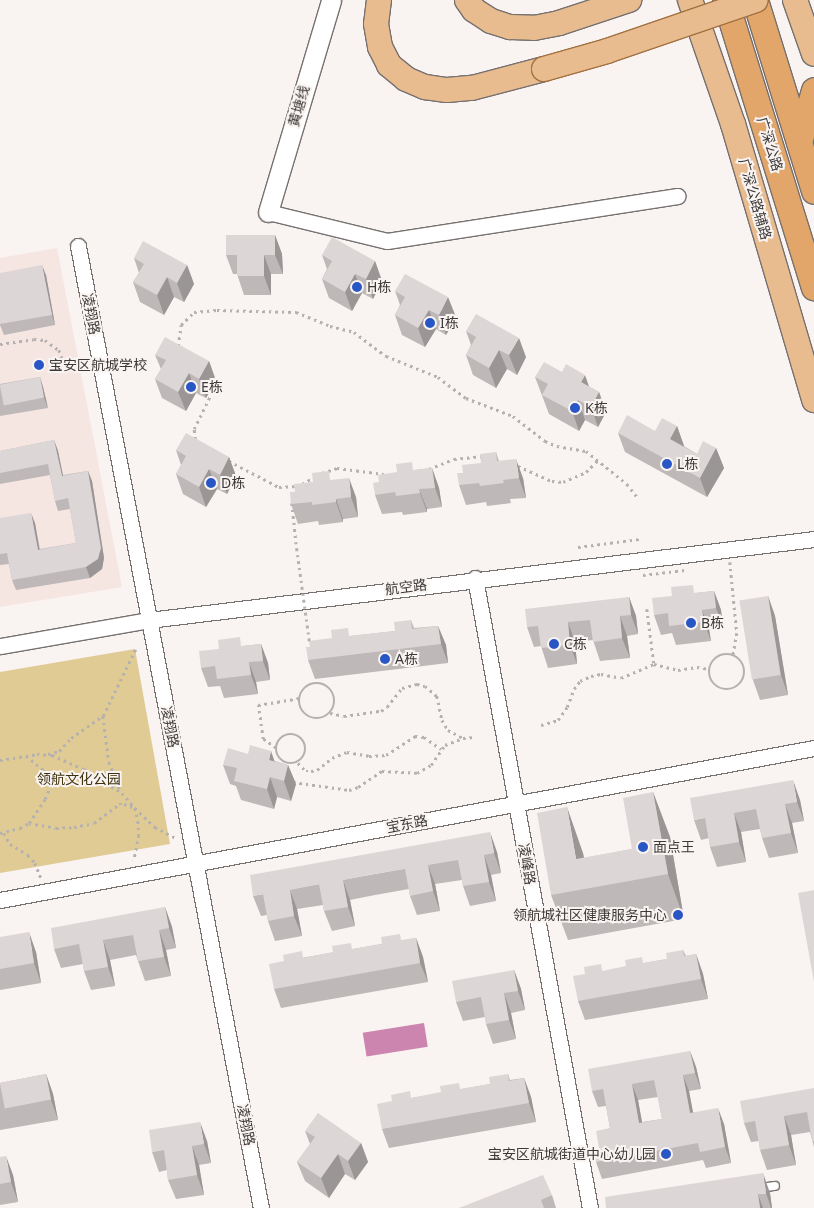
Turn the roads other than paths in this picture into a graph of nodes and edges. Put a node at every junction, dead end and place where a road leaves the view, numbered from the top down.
1 (331, 0) edge
2 (379, 0) edge
3 (467, 0) edge
4 (629, 0) edge
5 (690, 0) edge
6 (725, 0) edge
7 (755, 0) edge
8 (795, 0) edge
9 (814, 54) edge
10 (814, 90) edge
11 (799, 142) junction
12 (814, 191) edge
13 (678, 196) dead end
14 (268, 212) joint
15 (78, 246) dead end
16 (814, 288) edge
17 (814, 400) edge
18 (814, 539) edge
19 (476, 578) junction
20 (149, 620) junction
21 (0, 646) edge
22 (814, 748) edge
23 (516, 804) junction
24 (196, 863) junction
25 (0, 900) edge
26 (775, 1186) dead end
27 (756, 1189) edge
28 (261, 1208) edge
29 (590, 1208) edge

1 - 14 street, 黄塘线
2 - 7 main road, bridge
3 - 4 main road
5 - 17 main road, 广深公路辅路
6 - 16 highway, 广深公路
7 - 11 highway, 广深公路
8 - 9 main road
10 - 11 highway
11 - 12 highway, 广深公路
13 - 14 street
15 - 20 street, 凌翔路
18 - 19 street, 航空路
19 - 20 street, 航空路
19 - 23 street, 凌峰路
20 - 21 street, 航空路
20 - 24 street, 凌翔路
22 - 23 street, 宝东路
23 - 24 street, 宝东路
23 - 29 street, 凌峰路
24 - 25 street, 宝东路
24 - 28 street, 凌翔路
26 - 27 lane

